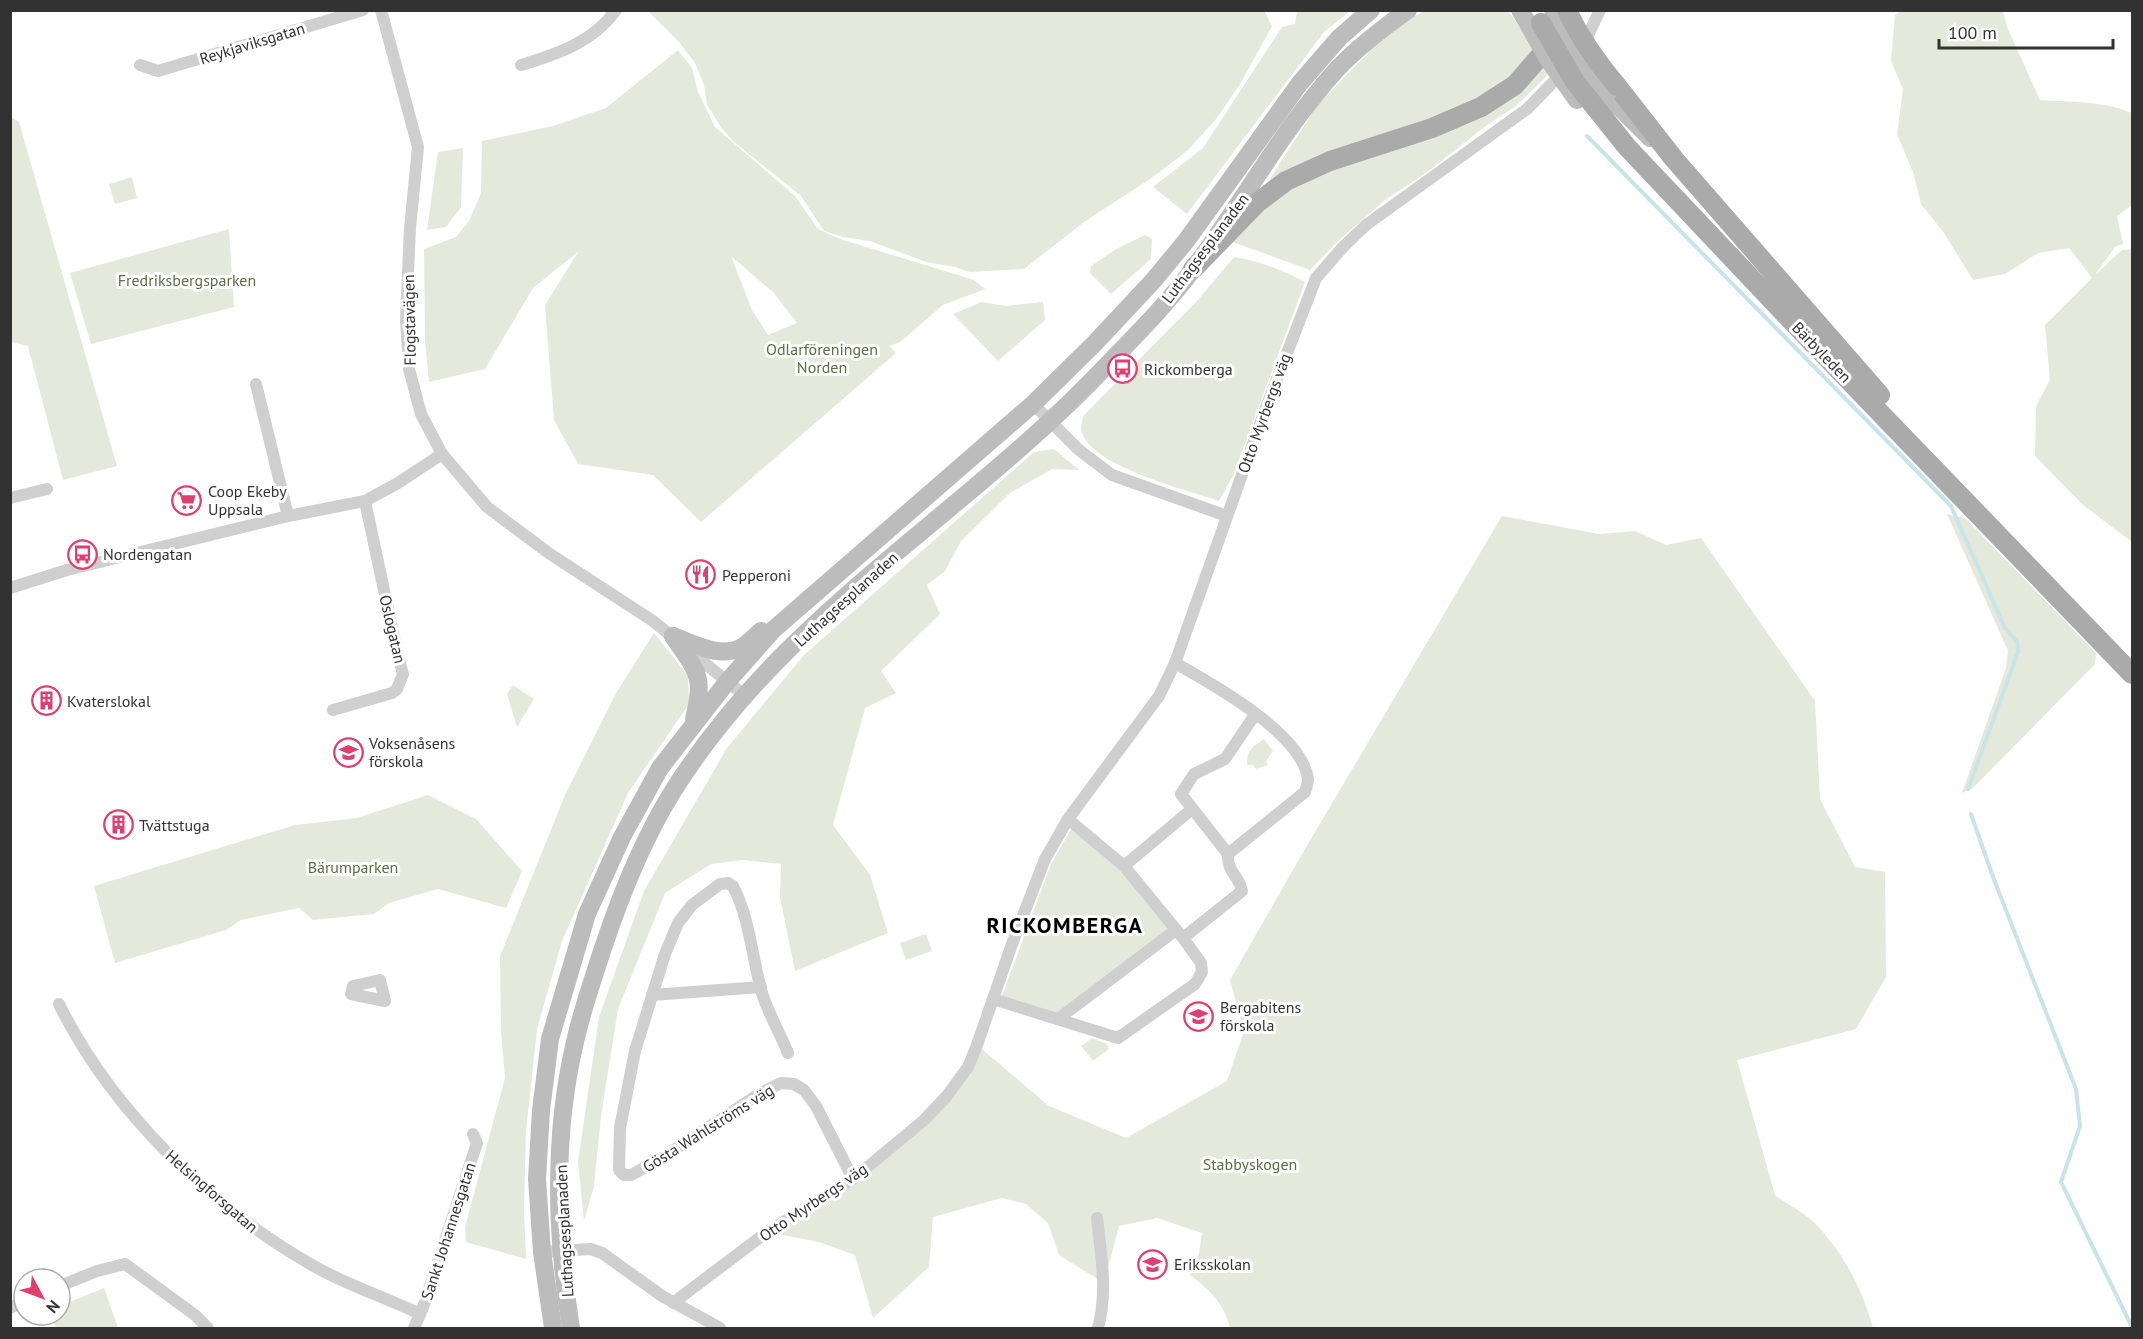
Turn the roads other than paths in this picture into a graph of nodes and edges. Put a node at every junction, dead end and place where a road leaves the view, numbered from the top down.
1 (363, 10) edge
2 (381, 10) edge
3 (616, 10) edge
4 (1371, 10) edge
5 (1408, 10) edge
6 (1520, 10) edge
7 (1568, 10) edge
8 (1600, 10) edge
9 (1541, 20) edge
10 (521, 64) dead end
11 (140, 65) dead end
12 (1602, 100) junction
13 (1193, 269) junction
14 (256, 384) dead end
15 (1033, 404) junction
16 (1050, 421) junction
17 (442, 454) junction
18 (47, 489) dead end
19 (10, 498) edge
20 (364, 501) junction
21 (288, 516) junction
22 (1227, 516) junction
23 (857, 557) junction
24 (10, 588) edge
25 (673, 636) junction
26 (2133, 660) edge
27 (1174, 663) junction
28 (2133, 674) edge
29 (727, 682) junction
30 (745, 696) junction
31 (333, 710) dead end
32 (1257, 716) junction
33 (693, 723) junction
34 (1192, 809) junction
35 (1068, 819) junction
36 (1228, 854) junction
37 (1124, 866) junction
38 (1179, 934) junction
39 (761, 987) junction
40 (652, 995) junction
41 (993, 999) junction
42 (59, 1004) dead end
43 (1058, 1019) junction
44 (788, 1053) dead end
45 (473, 1134) dead end
46 (853, 1179) junction
47 (1097, 1218) dead end
48 (563, 1250) junction
49 (542, 1252) junction
50 (72, 1281) edge
51 (673, 1303) junction
52 (420, 1314) junction
53 (208, 1329) edge
54 (414, 1329) edge
55 (553, 1329) edge
56 (571, 1329) edge
57 (720, 1329) edge
58 (1098, 1329) edge

1 - 11 street, Reykjaviksgatan
2 - 17 street, Flogstavägen
3 - 10 street
4 - 15 main road, Luthagsesplanaden
5 - 13 main road, Luthagsesplanaden
6 - 9 main road
7 - 12 main road, Bärbyleden, bridge
7 - 13 main road
8 - 22 street, Otto Myrbergs väg
9 - 12 main road, Bärbyleden, bridge
12 - 26 main road, Bärbyleden
12 - 28 main road, Bärbyleden
13 - 16 main road, Luthagsesplanaden
14 - 21 street
15 - 16 street
15 - 23 main road, Luthagsesplanaden
16 - 22 street
16 - 30 main road, Luthagsesplanaden
17 - 20 street
17 - 25 street, Flogstavägen
18 - 19 street
20 - 21 street
20 - 31 street, Oslogatan
21 - 24 street
22 - 27 street, Otto Myrbergs väg
23 - 25 main road
23 - 29 main road, Luthagsesplanaden
25 - 29 street, Flogstavägen
25 - 33 main road
27 - 32 street
27 - 35 street, Otto Myrbergs väg
29 - 30 street, Flogstavägen
29 - 33 main road, Luthagsesplanaden
30 - 48 main road, Luthagsesplanaden
32 - 34 street
32 - 36 street
33 - 49 main road, Luthagsesplanaden
34 - 36 street
34 - 37 street
35 - 37 street
35 - 41 street, Otto Myrbergs väg
36 - 38 street
37 - 38 street
38 - 43 street
38 - 43 street
39 - 40 street
39 - 40 street, Gösta Wahlströms väg
39 - 44 street, Gösta Wahlströms väg
40 - 46 street, Gösta Wahlströms väg
41 - 43 street
41 - 46 street, Otto Myrbergs väg
42 - 52 street, Helsingforsgatan
45 - 52 street, Sankt Johannesgatan
46 - 51 street, Otto Myrbergs väg
47 - 58 street
48 - 49 street
48 - 51 street
48 - 56 main road, Luthagsesplanaden
49 - 55 main road, Luthagsesplanaden
50 - 53 street
51 - 57 street
52 - 54 street, Sankt Johannesgatan

